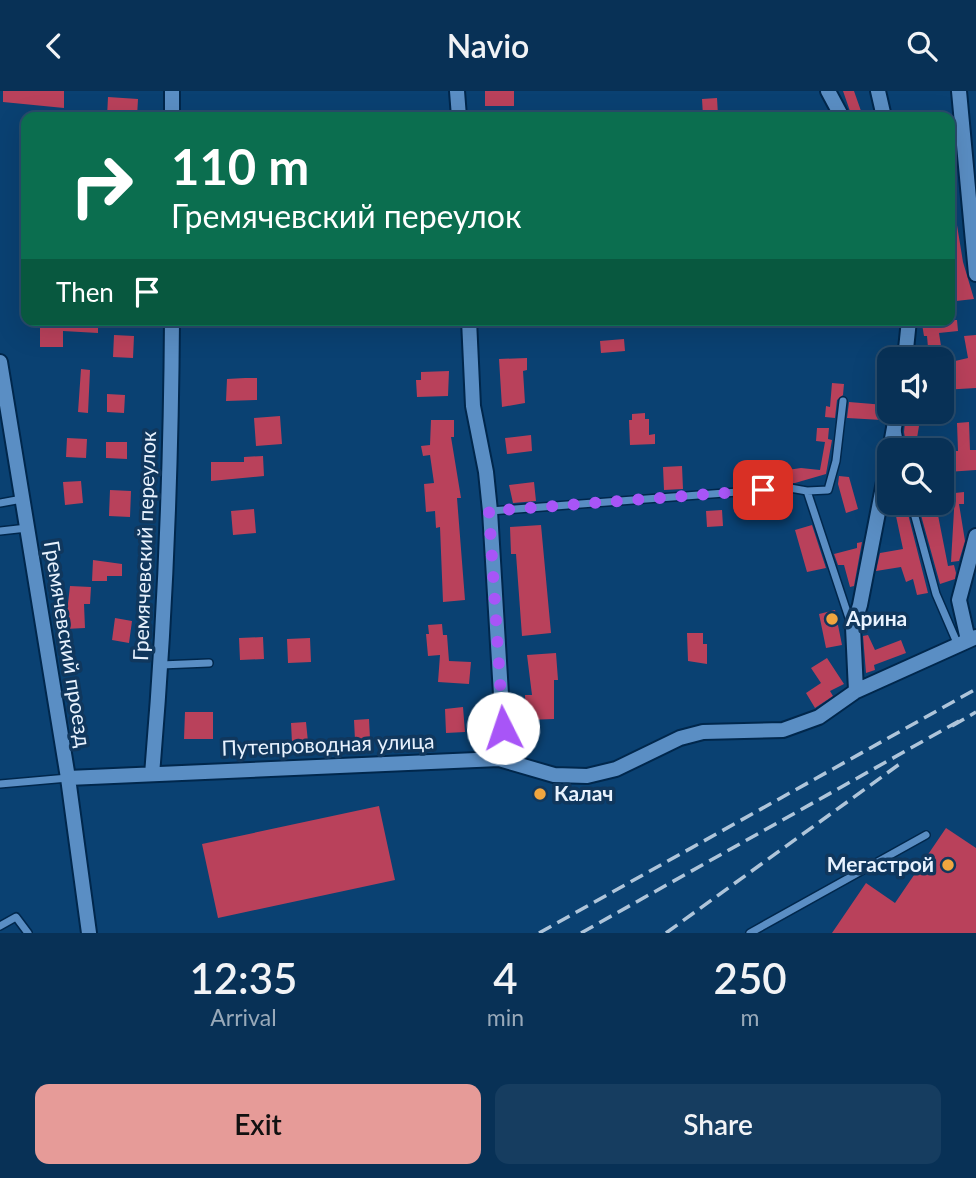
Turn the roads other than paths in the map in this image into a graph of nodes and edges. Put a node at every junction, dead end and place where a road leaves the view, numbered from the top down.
1 (172, 91) edge
2 (457, 91) edge
3 (828, 91) edge
4 (878, 91) edge
5 (958, 91) edge
6 (172, 112) edge
7 (458, 112) edge
8 (839, 112) edge
9 (883, 112) edge
10 (976, 274) edge
11 (172, 326) edge
12 (469, 326) edge
13 (908, 326) edge
14 (906, 347) edge
15 (0, 362) edge
16 (843, 401) dead end
17 (807, 491) junction
18 (23, 499) junction
19 (0, 503) edge
20 (489, 511) junction
21 (878, 515) edge
22 (915, 515) edge
23 (27, 528) junction
24 (0, 531) edge
25 (976, 536) edge
26 (853, 628) junction
27 (967, 641) edge
28 (209, 663) dead end
29 (162, 665) junction
30 (856, 691) junction
31 (499, 759) junction
32 (152, 774) junction
33 (68, 778) junction
34 (0, 784) edge
35 (926, 835) dead end
36 (0, 926) edge
37 (28, 933) edge
38 (89, 933) edge
39 (750, 933) edge

1 - 6 street
2 - 7 street
3 - 8 street
4 - 9 street
5 - 10 street
11 - 29 street, Гремячевский переулок
12 - 20 street
13 - 14 street
15 - 18 street, Гремячевский проезд
16 - 17 lane
17 - 20 lane
17 - 26 lane
18 - 19 lane
18 - 23 street, Гремячевский проезд
20 - 31 street
21 - 26 street
22 - 27 lane
23 - 24 lane
23 - 33 street, Гремячевский проезд
25 - 27 street
26 - 30 street
27 - 30 street, Путепроводная улица
28 - 29 lane
29 - 32 street, Гремячевский переулок
30 - 31 street, Путепроводная улица
31 - 32 street, Путепроводная улица
32 - 33 street, Путепроводная улица
33 - 34 lane
33 - 38 street, Гремячевский проезд
35 - 39 lane
36 - 37 lane

